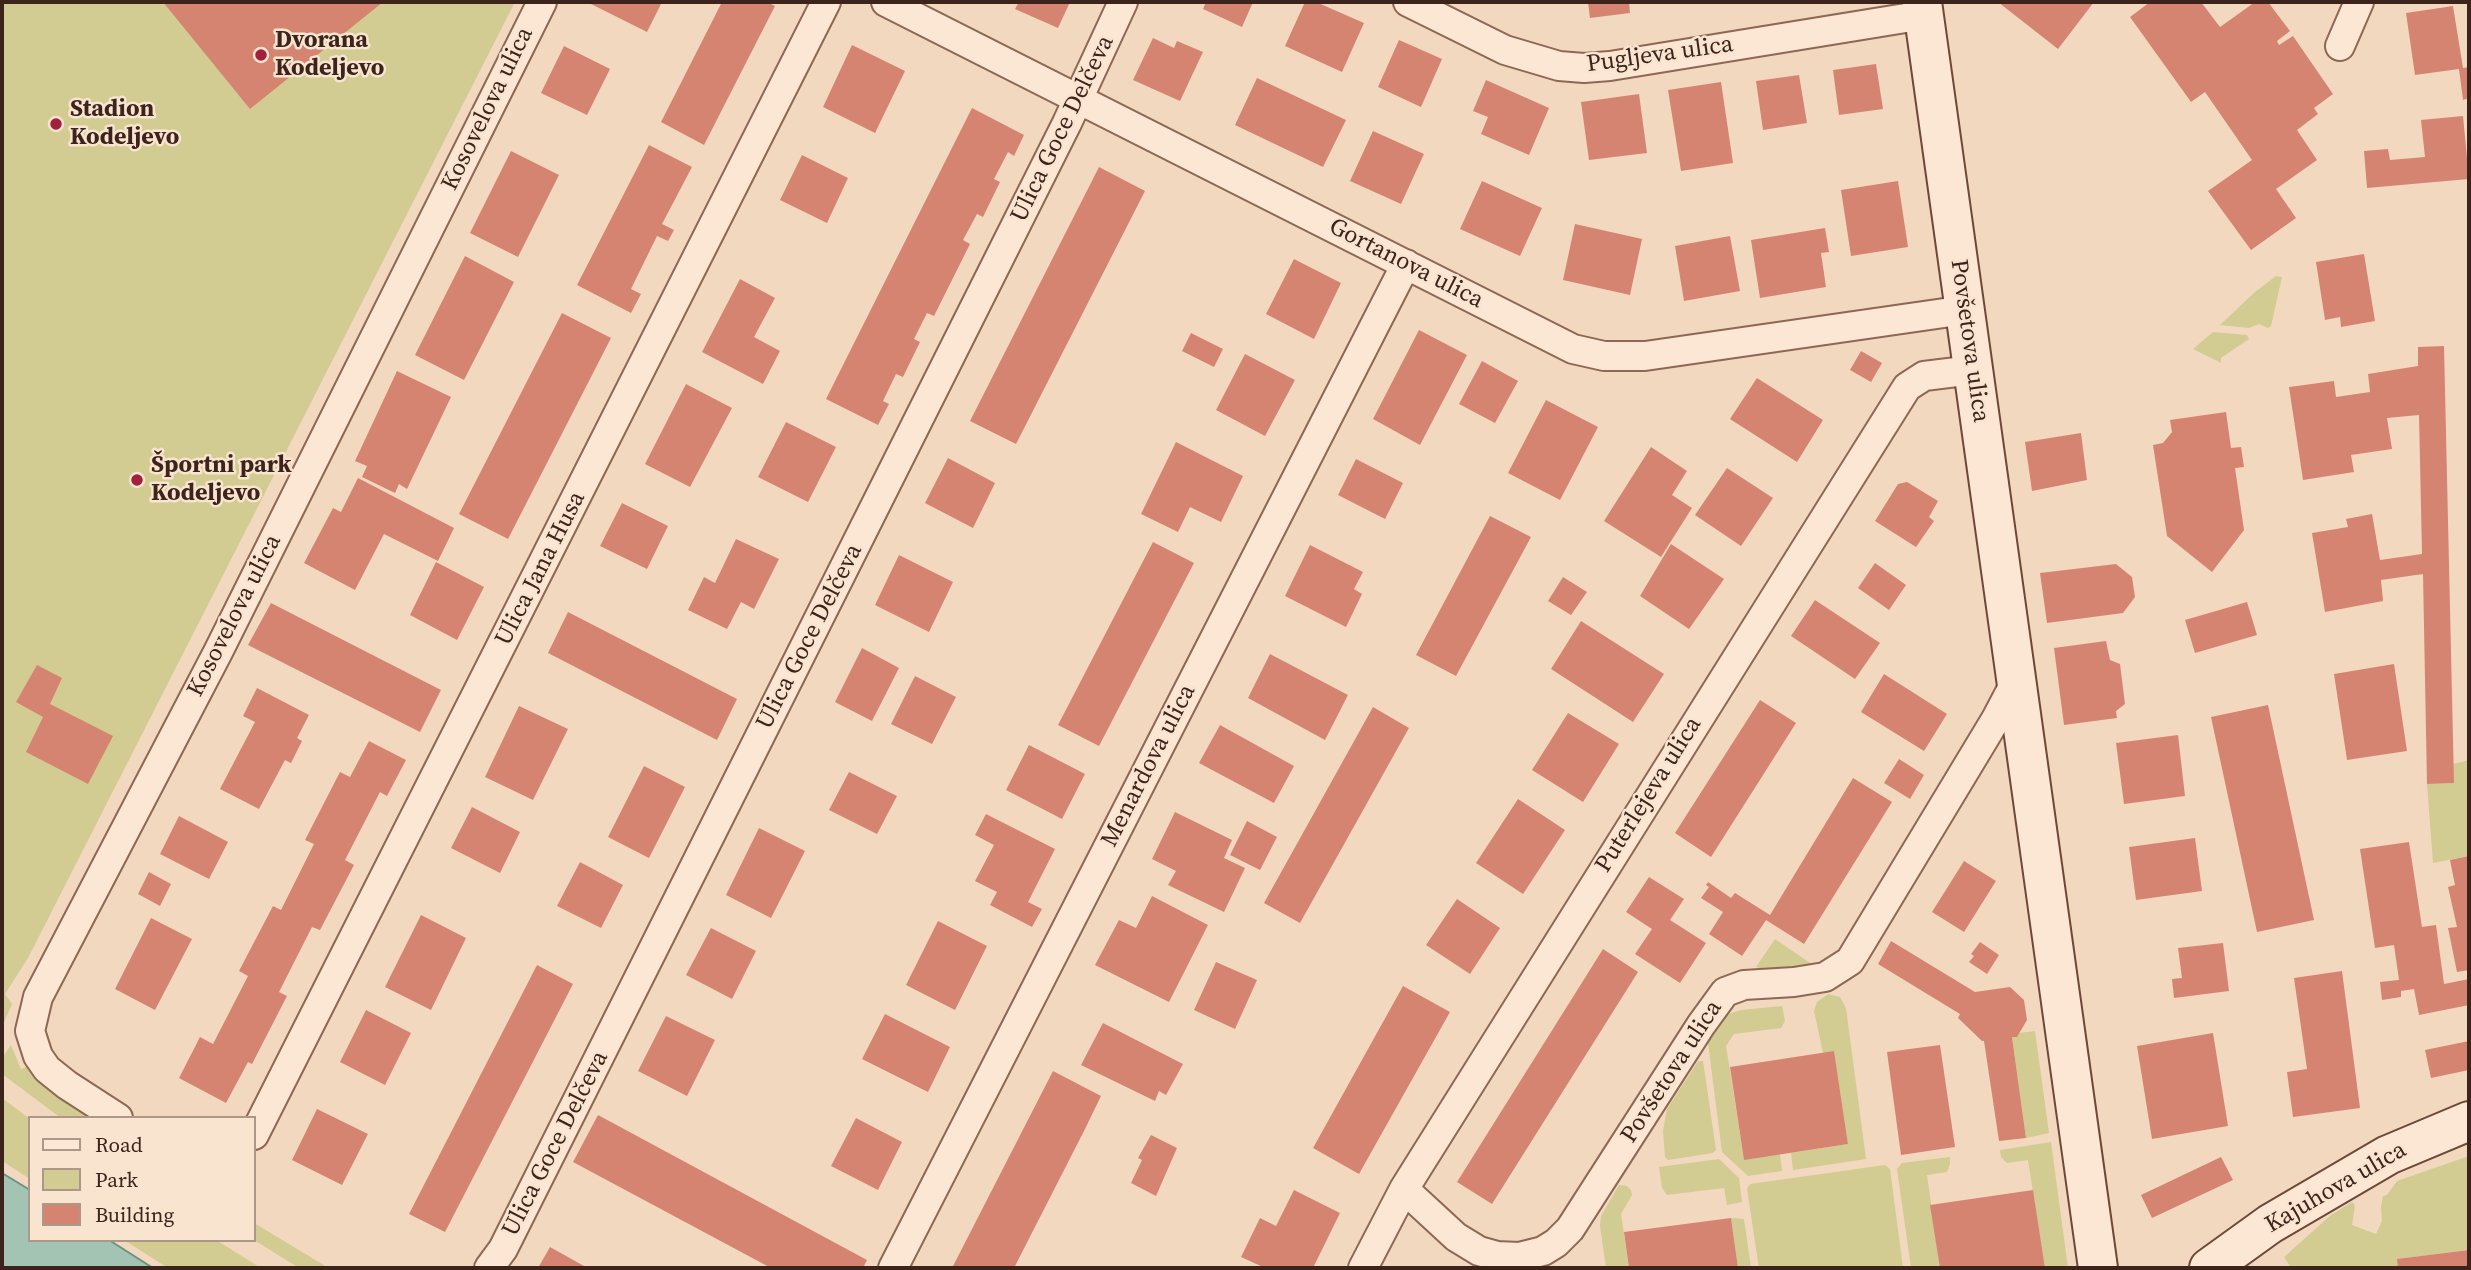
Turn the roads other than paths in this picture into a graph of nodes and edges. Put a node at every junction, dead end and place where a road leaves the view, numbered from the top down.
1 (542, 2) edge
2 (827, 2) edge
3 (886, 2) edge
4 (1123, 2) edge
5 (1408, 2) edge
6 (2359, 2) edge
7 (1923, 8) edge
8 (2340, 46) dead end
9 (1079, 99) junction
10 (1406, 264) junction
11 (1965, 310) junction
12 (1973, 370) junction
13 (2016, 681) junction
14 (115, 1116) edge
15 (2469, 1121) edge
16 (256, 1131) edge
17 (1404, 1189) junction
18 (489, 1268) edge
19 (893, 1268) edge
20 (1363, 1268) edge
21 (2098, 1268) edge
22 (2209, 1268) edge

1 - 14 street, Kosovelova ulica
2 - 16 street, Ulica Jana Husa
3 - 9 street, Gortanova ulica
4 - 9 street, Ulica Goce Delčeva
5 - 7 street, Pugljeva ulica
6 - 8 street
7 - 11 street, Povšetova ulica
9 - 10 street, Gortanova ulica
9 - 18 street, Ulica Goce Delčeva
10 - 11 street, Gortanova ulica
10 - 19 street, Menardova ulica
11 - 12 street, Povšetova ulica
12 - 13 street, Povšetova ulica
12 - 17 street, Puterlejeva ulica
13 - 17 street, Povšetova ulica
13 - 21 street, Povšetova ulica
15 - 22 street, Kajuhova ulica
17 - 20 street, Puterlejeva ulica

